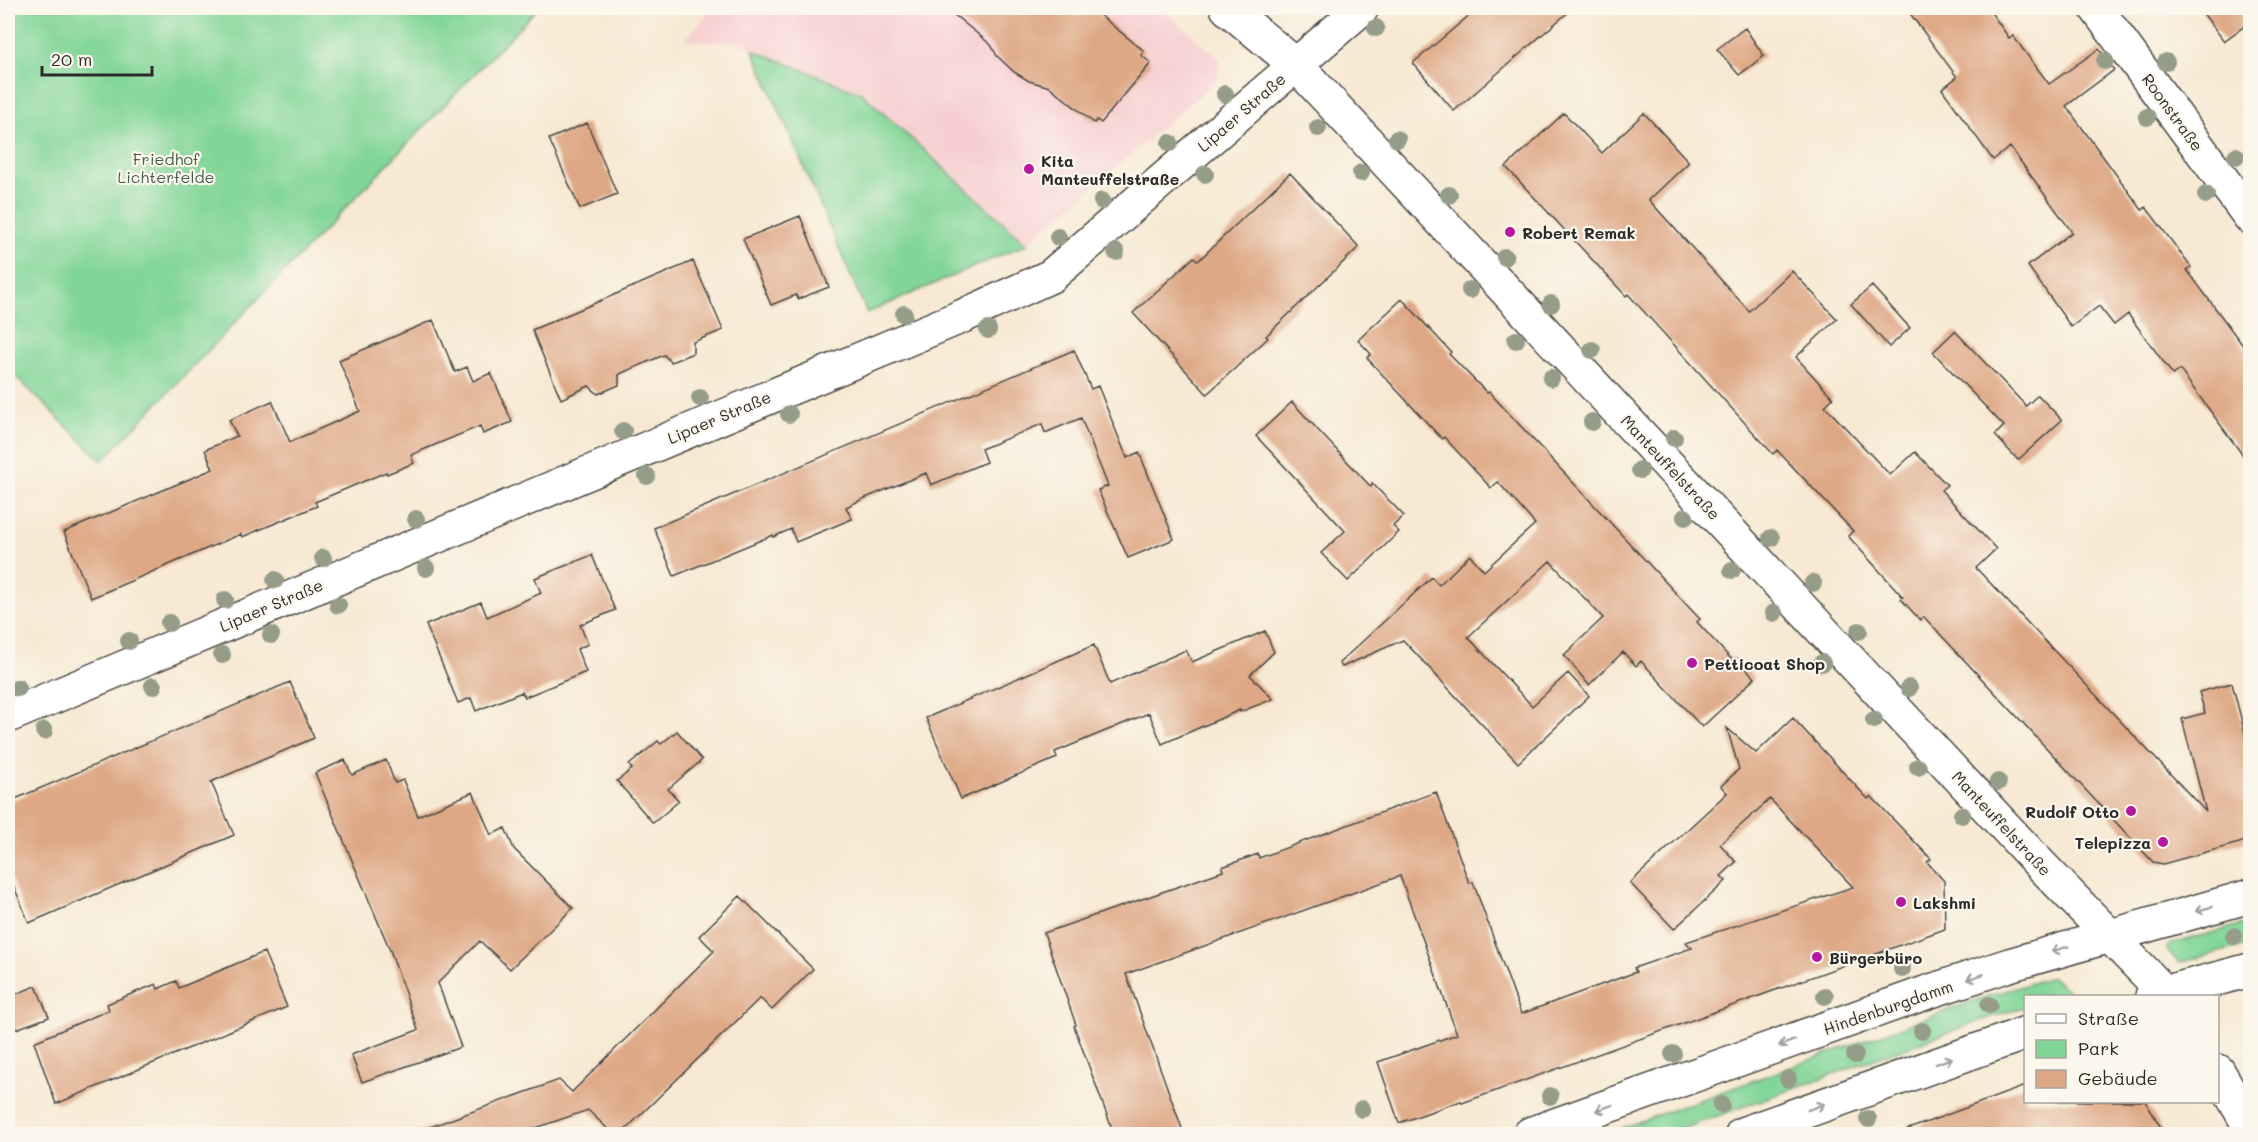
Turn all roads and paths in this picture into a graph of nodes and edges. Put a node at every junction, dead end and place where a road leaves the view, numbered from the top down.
1 (1227, 8) edge
2 (1362, 8) edge
3 (2096, 8) edge
4 (1296, 65) junction
5 (2250, 217) edge
6 (8, 716) edge
7 (2250, 896) edge
8 (2108, 935) junction
9 (2250, 970) edge
10 (2162, 995) edge
11 (2024, 1033) edge
12 (2219, 1074) edge
13 (2250, 1127) edge
14 (1530, 1134) edge
15 (1742, 1134) edge

1 - 4 street, Manteuffelstraße
2 - 4 street, Lipaer Straße
3 - 5 street, Roonstraße
4 - 6 street, Lipaer Straße
4 - 8 street, Manteuffelstraße
7 -> 8 street, Hindenburgdamm
8 - 10 street, Manteuffelstraße
8 -> 14 street, Hindenburgdamm
9 - 10 street
15 -> 11 street
12 - 13 street

